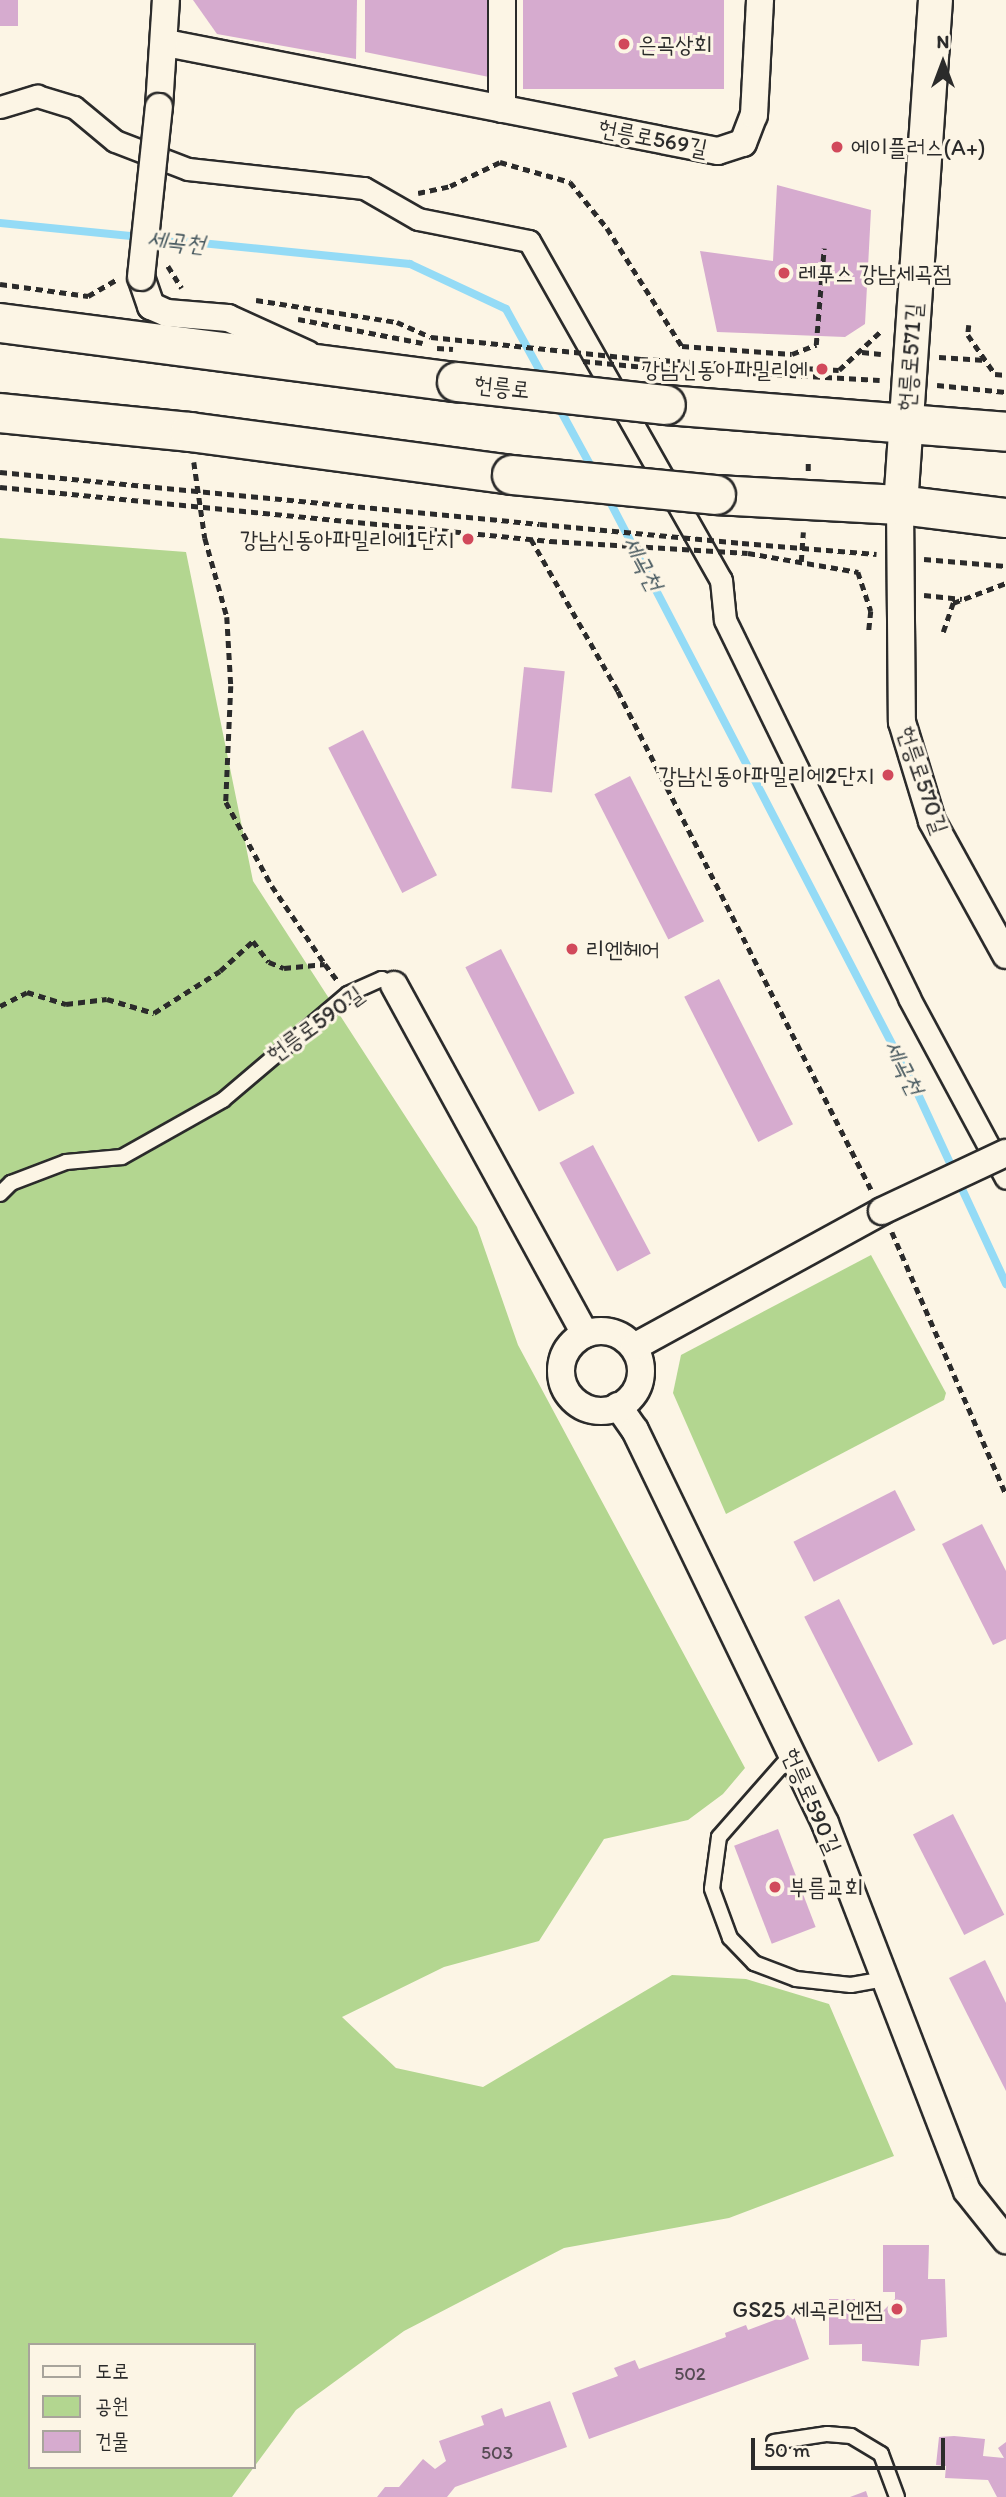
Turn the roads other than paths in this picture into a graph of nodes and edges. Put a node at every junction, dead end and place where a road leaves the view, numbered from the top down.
1 (166, 0) edge
2 (502, 0) edge
3 (760, 0) edge
4 (935, 0) edge
5 (166, 43) junction
6 (0, 107) edge
7 (502, 109) junction
8 (0, 323) edge
9 (327, 363) junction
10 (0, 413) edge
11 (906, 422) junction
12 (1006, 432) edge
13 (900, 505) junction
14 (1006, 518) edge
15 (1006, 955) edge
16 (394, 985) joint
17 (1006, 1153) edge
18 (1006, 1178) edge
19 (0, 1194) edge
20 (585, 1334) junction
21 (634, 1347) junction
22 (618, 1406) junction
23 (791, 1755) junction
24 (885, 1979) junction
25 (1006, 2240) edge
26 (774, 2442) dead end
27 (897, 2497) edge

1 - 5 street
2 - 7 street
3 - 7 street, 헌릉로569길
4 - 11 street, 헌릉로571길
5 - 7 street, 헌릉로569길
5 - 9 street, bridge
6 - 18 street
8 - 9 main road, 헌릉로
9 - 11 main road, 헌릉로, bridge
10 - 13 main road, bridge
11 - 12 main road, 헌릉로
11 - 13 street, 헌릉로571길
13 - 14 main road
13 - 15 street, 헌릉로570길
16 - 19 lane, 헌릉로590길
16 - 20 street, 헌릉로590길
17 - 21 street, bridge
20 - 21 street
20 - 22 street
21 - 22 street
22 - 23 street, 헌릉로590길
23 - 24 street, 헌릉로590길
23 - 24 lane
24 - 25 street, 헌릉로590길
26 - 27 lane

